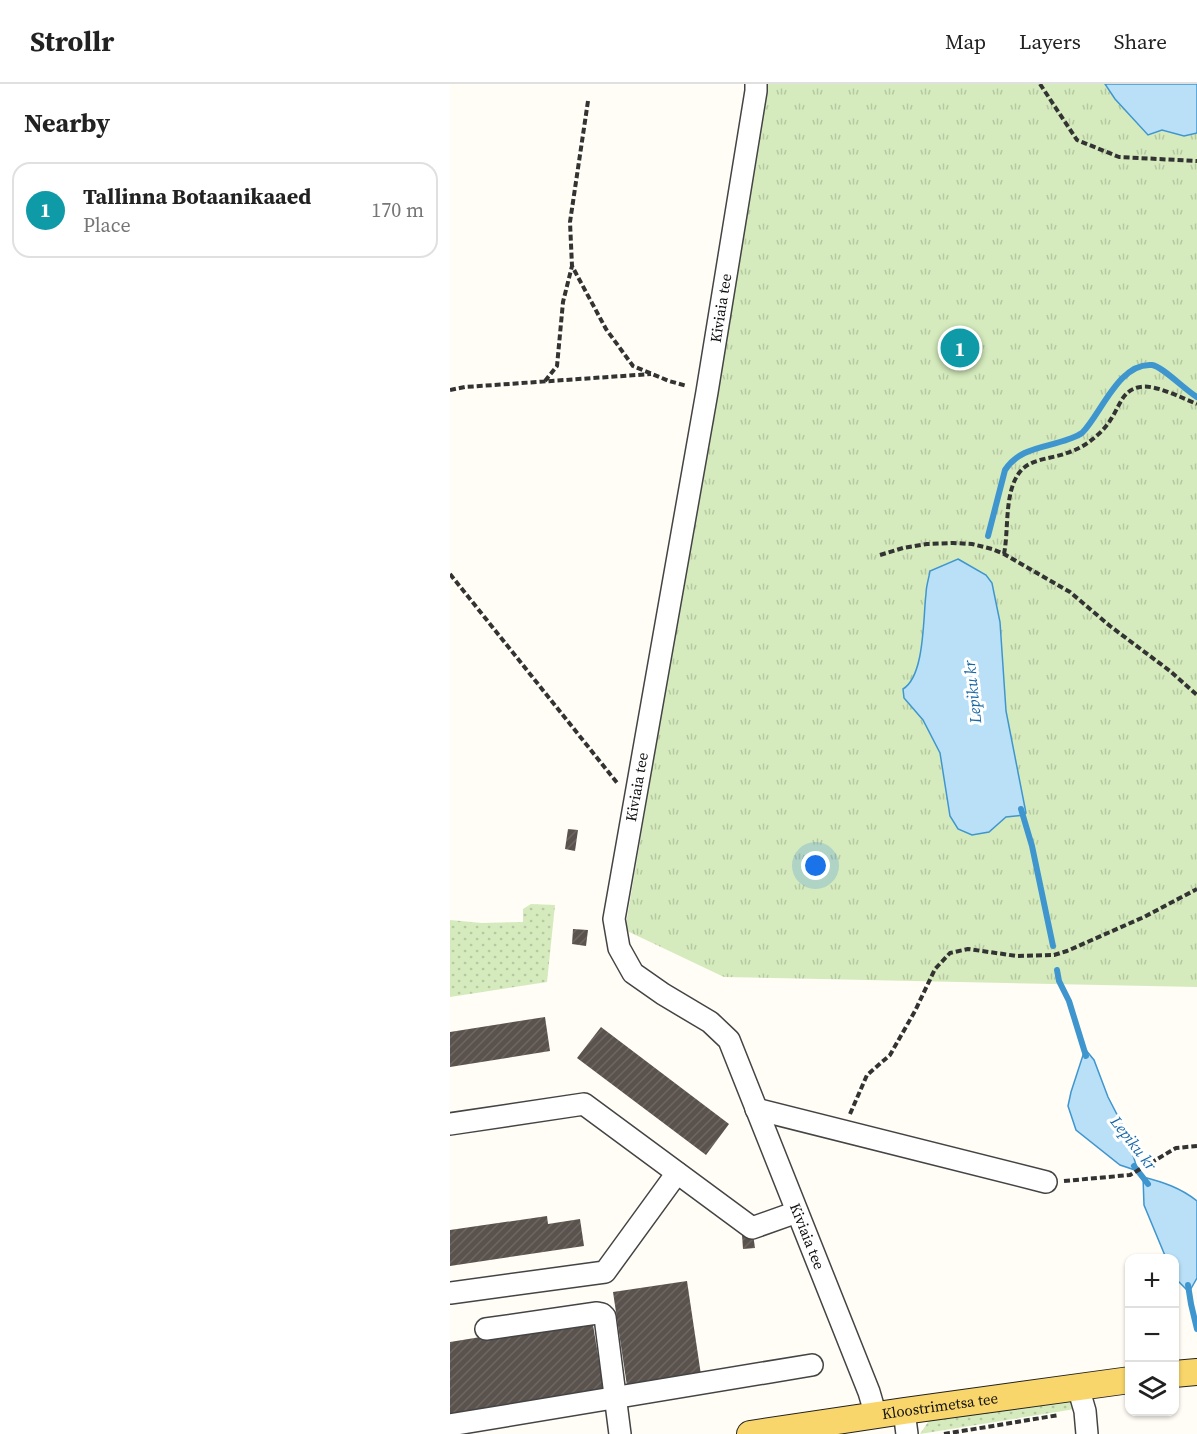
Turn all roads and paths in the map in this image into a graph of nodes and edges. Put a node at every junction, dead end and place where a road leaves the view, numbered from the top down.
1 (756, 84) edge
2 (1040, 84) edge
3 (588, 101) dead end
4 (1197, 161) edge
5 (572, 266) junction
6 (652, 374) junction
7 (544, 382) junction
8 (450, 390) edge
9 (707, 392) junction
10 (1197, 404) edge
11 (1004, 554) junction
12 (880, 555) dead end
13 (450, 574) edge
14 (1197, 695) edge
15 (634, 804) junction
16 (1197, 889) edge
17 (756, 1109) junction
18 (450, 1124) edge
19 (843, 1131) junction
20 (1197, 1146) edge
21 (677, 1173) junction
22 (1046, 1182) joint
23 (797, 1212) junction
24 (450, 1293) edge
25 (486, 1329) dead end
26 (812, 1365) dead end
27 (1197, 1371) edge
28 (1179, 1373) edge
29 (1125, 1381) edge
30 (1078, 1387) junction
31 (615, 1398) junction
32 (876, 1416) junction
33 (905, 1422) edge
34 (450, 1425) edge
35 (620, 1434) edge
36 (750, 1434) edge
37 (1087, 1434) edge

1 - 9 street, Kiviaia tee
2 - 4 path
3 - 5 path
5 - 6 path
5 - 7 path
6 - 7 path
6 - 9 path
7 - 8 path
9 - 15 street, Kiviaia tee
10 - 11 path
11 - 12 path
11 - 14 path
13 - 15 path
15 - 17 street, Kiviaia tee
16 - 19 path
17 - 19 street
17 - 23 street, Kiviaia tee
18 - 21 street
19 - 22 street
20 - 22 path
21 - 23 street
21 - 24 street
23 - 32 street, Kiviaia tee
25 - 31 street
26 - 31 street
27 - 28 main road
29 - 30 main road, Kloostrimetsa tee
30 - 33 main road, Kloostrimetsa tee
30 - 37 street
31 - 34 street
31 - 35 street
32 - 33 main road, Kloostrimetsa tee
32 - 36 main road, Kloostrimetsa tee

